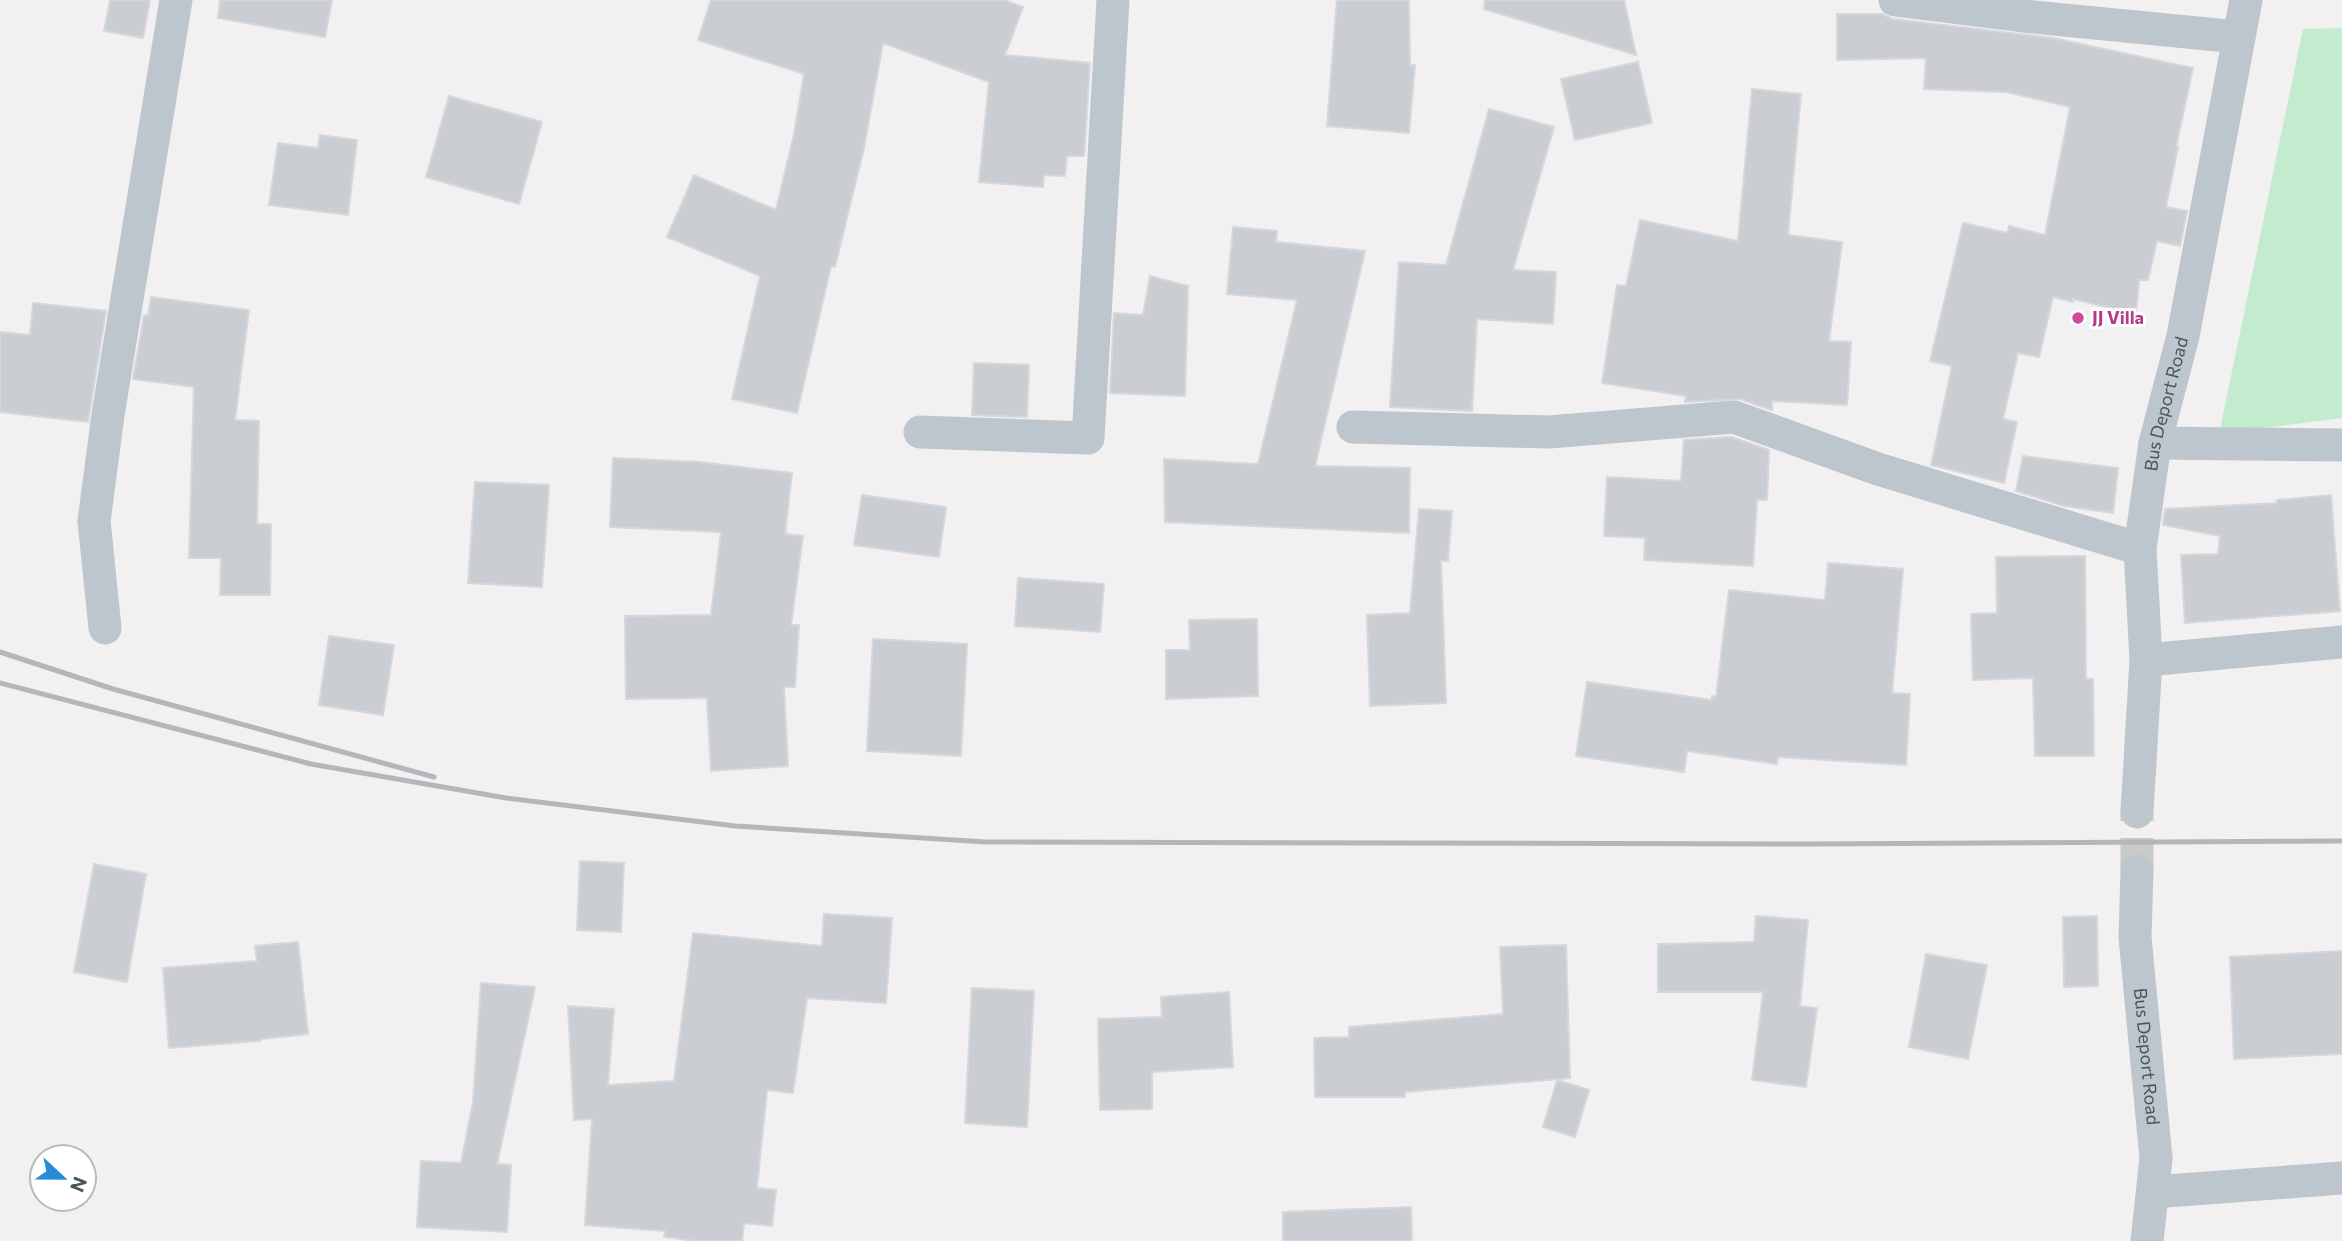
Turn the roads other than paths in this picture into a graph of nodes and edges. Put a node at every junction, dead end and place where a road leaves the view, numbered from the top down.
1 (176, 0) edge
2 (1113, 0) edge
3 (1895, 0) edge
4 (2246, 0) edge
5 (2238, 37) junction
6 (1353, 427) dead end
7 (920, 432) dead end
8 (2155, 443) junction
9 (2342, 445) edge
10 (2140, 549) junction
11 (105, 628) dead end
12 (2342, 642) edge
13 (2146, 660) junction
14 (2137, 812) tunnel mouth
15 (2137, 871) tunnel mouth
16 (2342, 1178) edge
17 (2152, 1192) junction
18 (2147, 1241) edge

1 - 11 street
2 - 7 street
3 - 5 street
4 - 5 street, Bus Deport Road
5 - 8 street, Bus Deport Road
6 - 10 street
8 - 9 street
8 - 10 street, Bus Deport Road
10 - 13 street, Bus Deport Road
12 - 13 street
13 - 14 street, Bus Deport Road
15 - 17 street, Bus Deport Road
16 - 17 street
17 - 18 street, Bus Deport Road

